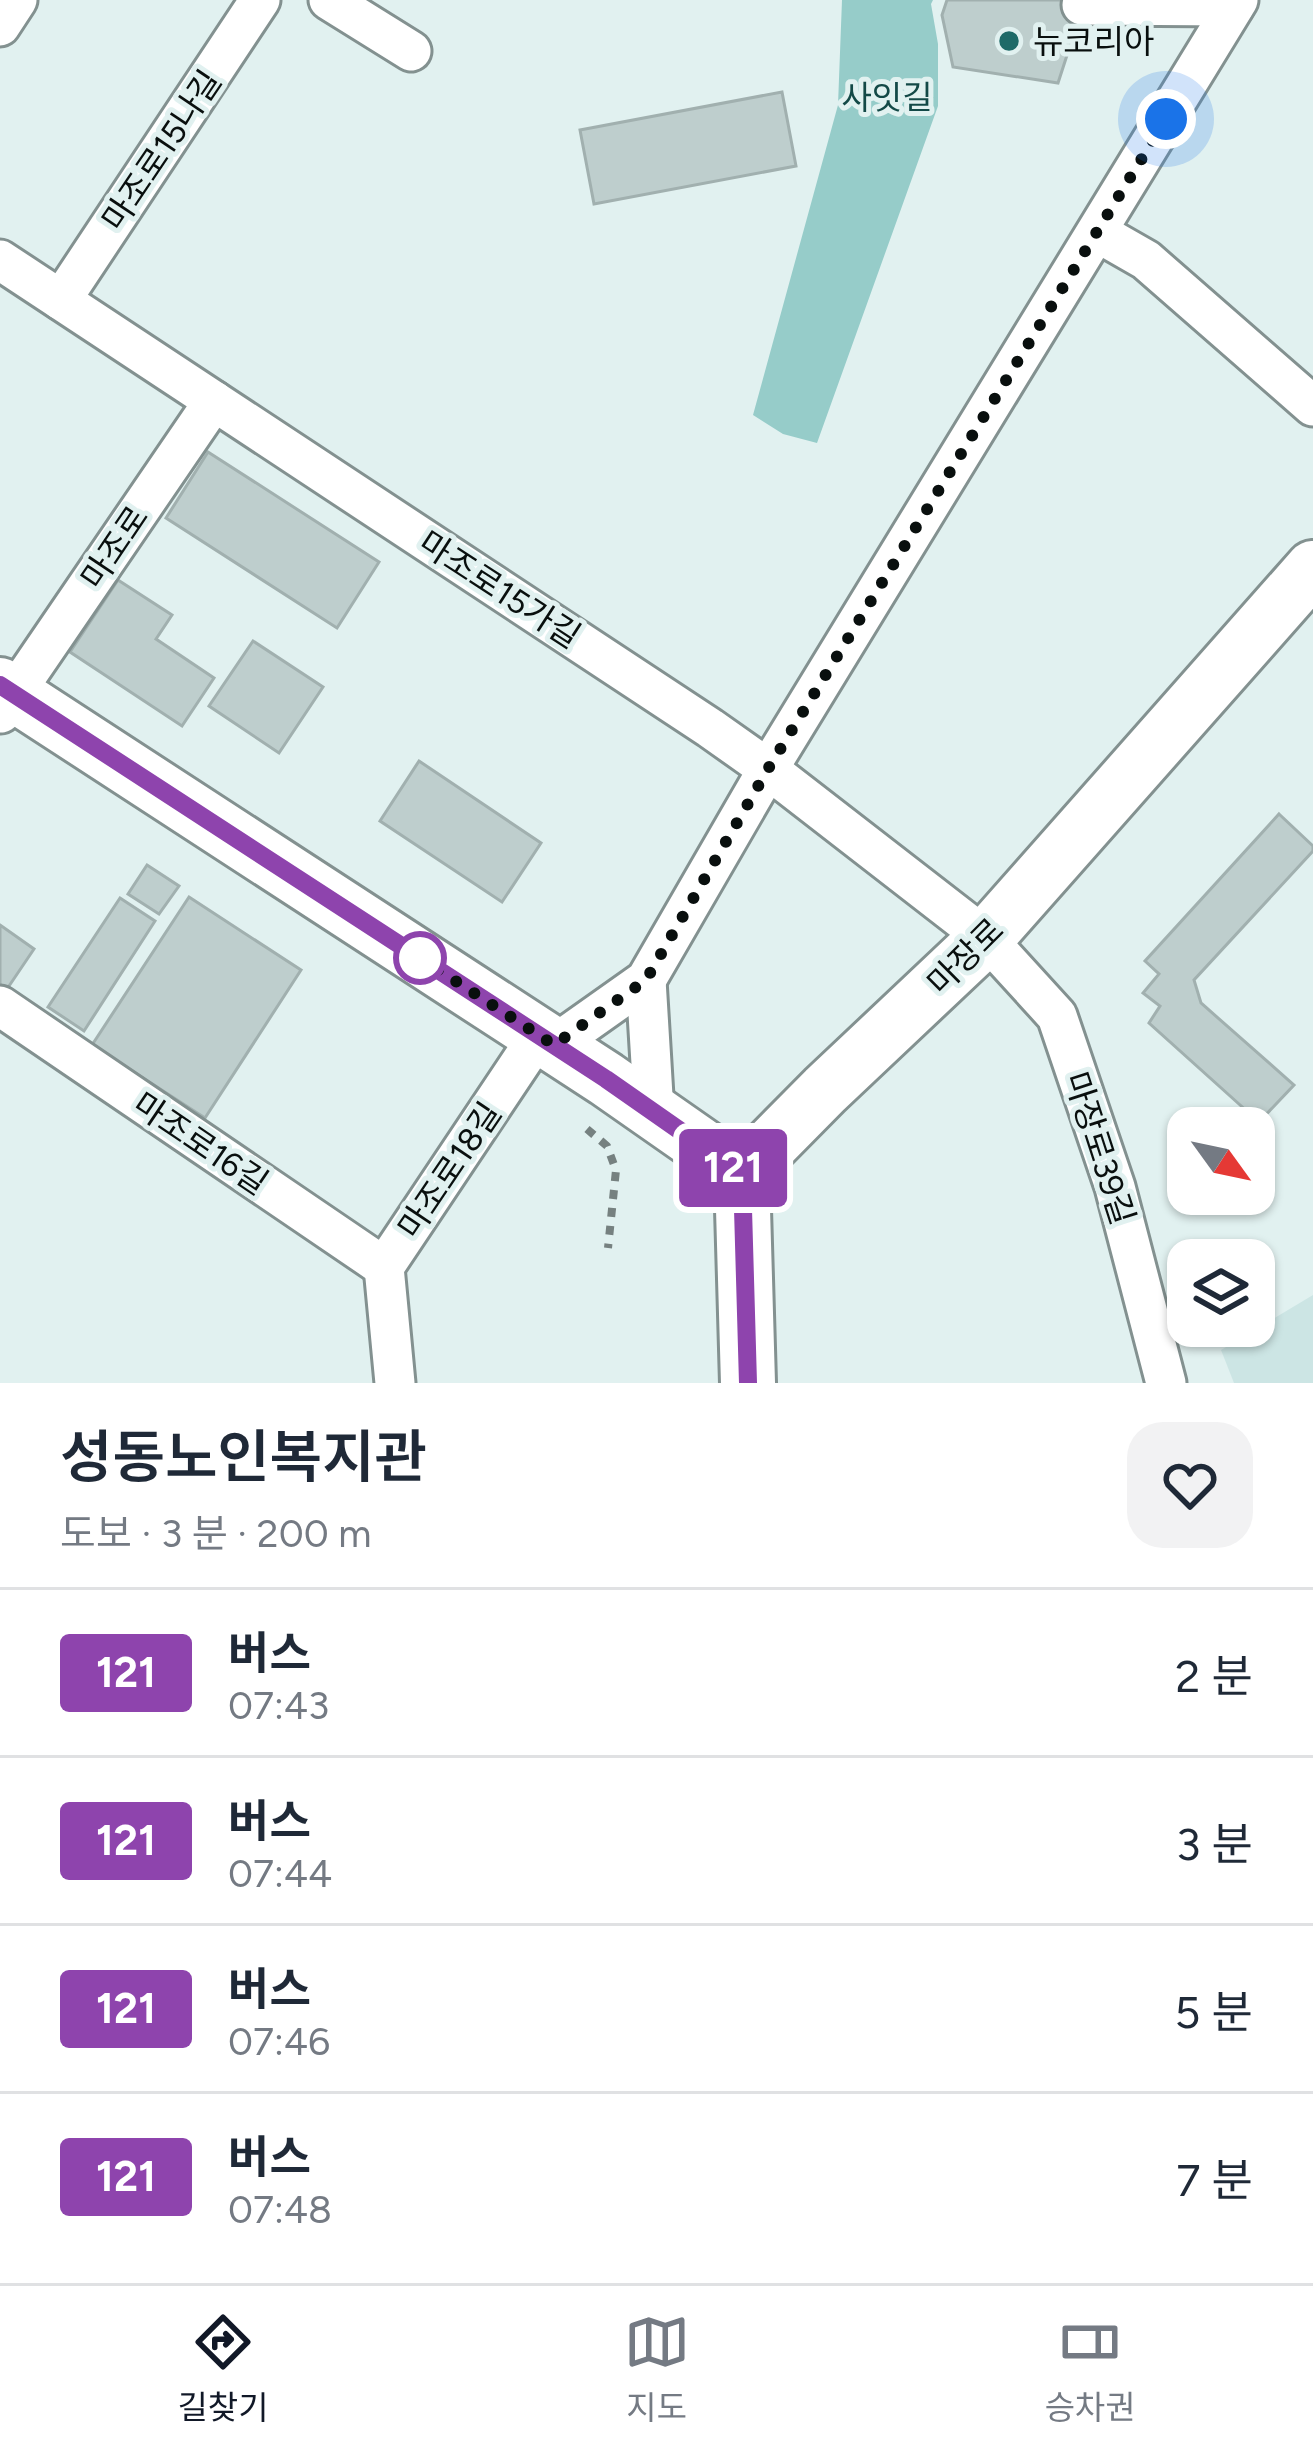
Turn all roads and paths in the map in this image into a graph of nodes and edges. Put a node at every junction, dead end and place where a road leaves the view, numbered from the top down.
1 (17, 0) edge
2 (260, 0) edge
3 (329, 0) edge
4 (1236, 3) edge
5 (1082, 5) dead end
6 (0, 26) edge
7 (411, 51) dead end
8 (1097, 232) junction
9 (0, 260) edge
10 (61, 300) junction
11 (214, 400) junction
12 (1313, 406) edge
13 (1313, 568) edge
14 (4, 698) edge
15 (768, 769) junction
16 (986, 938) junction
17 (646, 980) junction
18 (6, 1024) edge
19 (547, 1040) junction
20 (654, 1112) junction
21 (575, 1119) dead end
22 (742, 1174) junction
23 (608, 1248) dead end
24 (384, 1268) junction
25 (394, 1383) edge
26 (748, 1383) edge
27 (1166, 1383) edge

1 - 6 street
2 - 10 street, 마조로15나길
3 - 7 street
4 - 5 street
4 - 8 street
8 - 12 street
8 - 15 street
9 - 10 street, 마조로15가길
10 - 11 street, 마조로15가길
11 - 14 street, 마조로
11 - 15 street, 마조로15가길
13 - 16 main road, 마장로
14 - 19 main road, 마조로
15 - 16 street, 마조로15가길
15 - 17 street
16 - 22 main road, 마장로
16 - 27 street, 마장로39길
17 - 19 street
17 - 20 street
18 - 24 street, 마조로16길
19 - 20 main road, 마조로
19 - 24 street, 마조로18길
20 - 22 main road, 마조로
21 - 23 path
22 - 26 main road
24 - 25 street, 마조로18길

